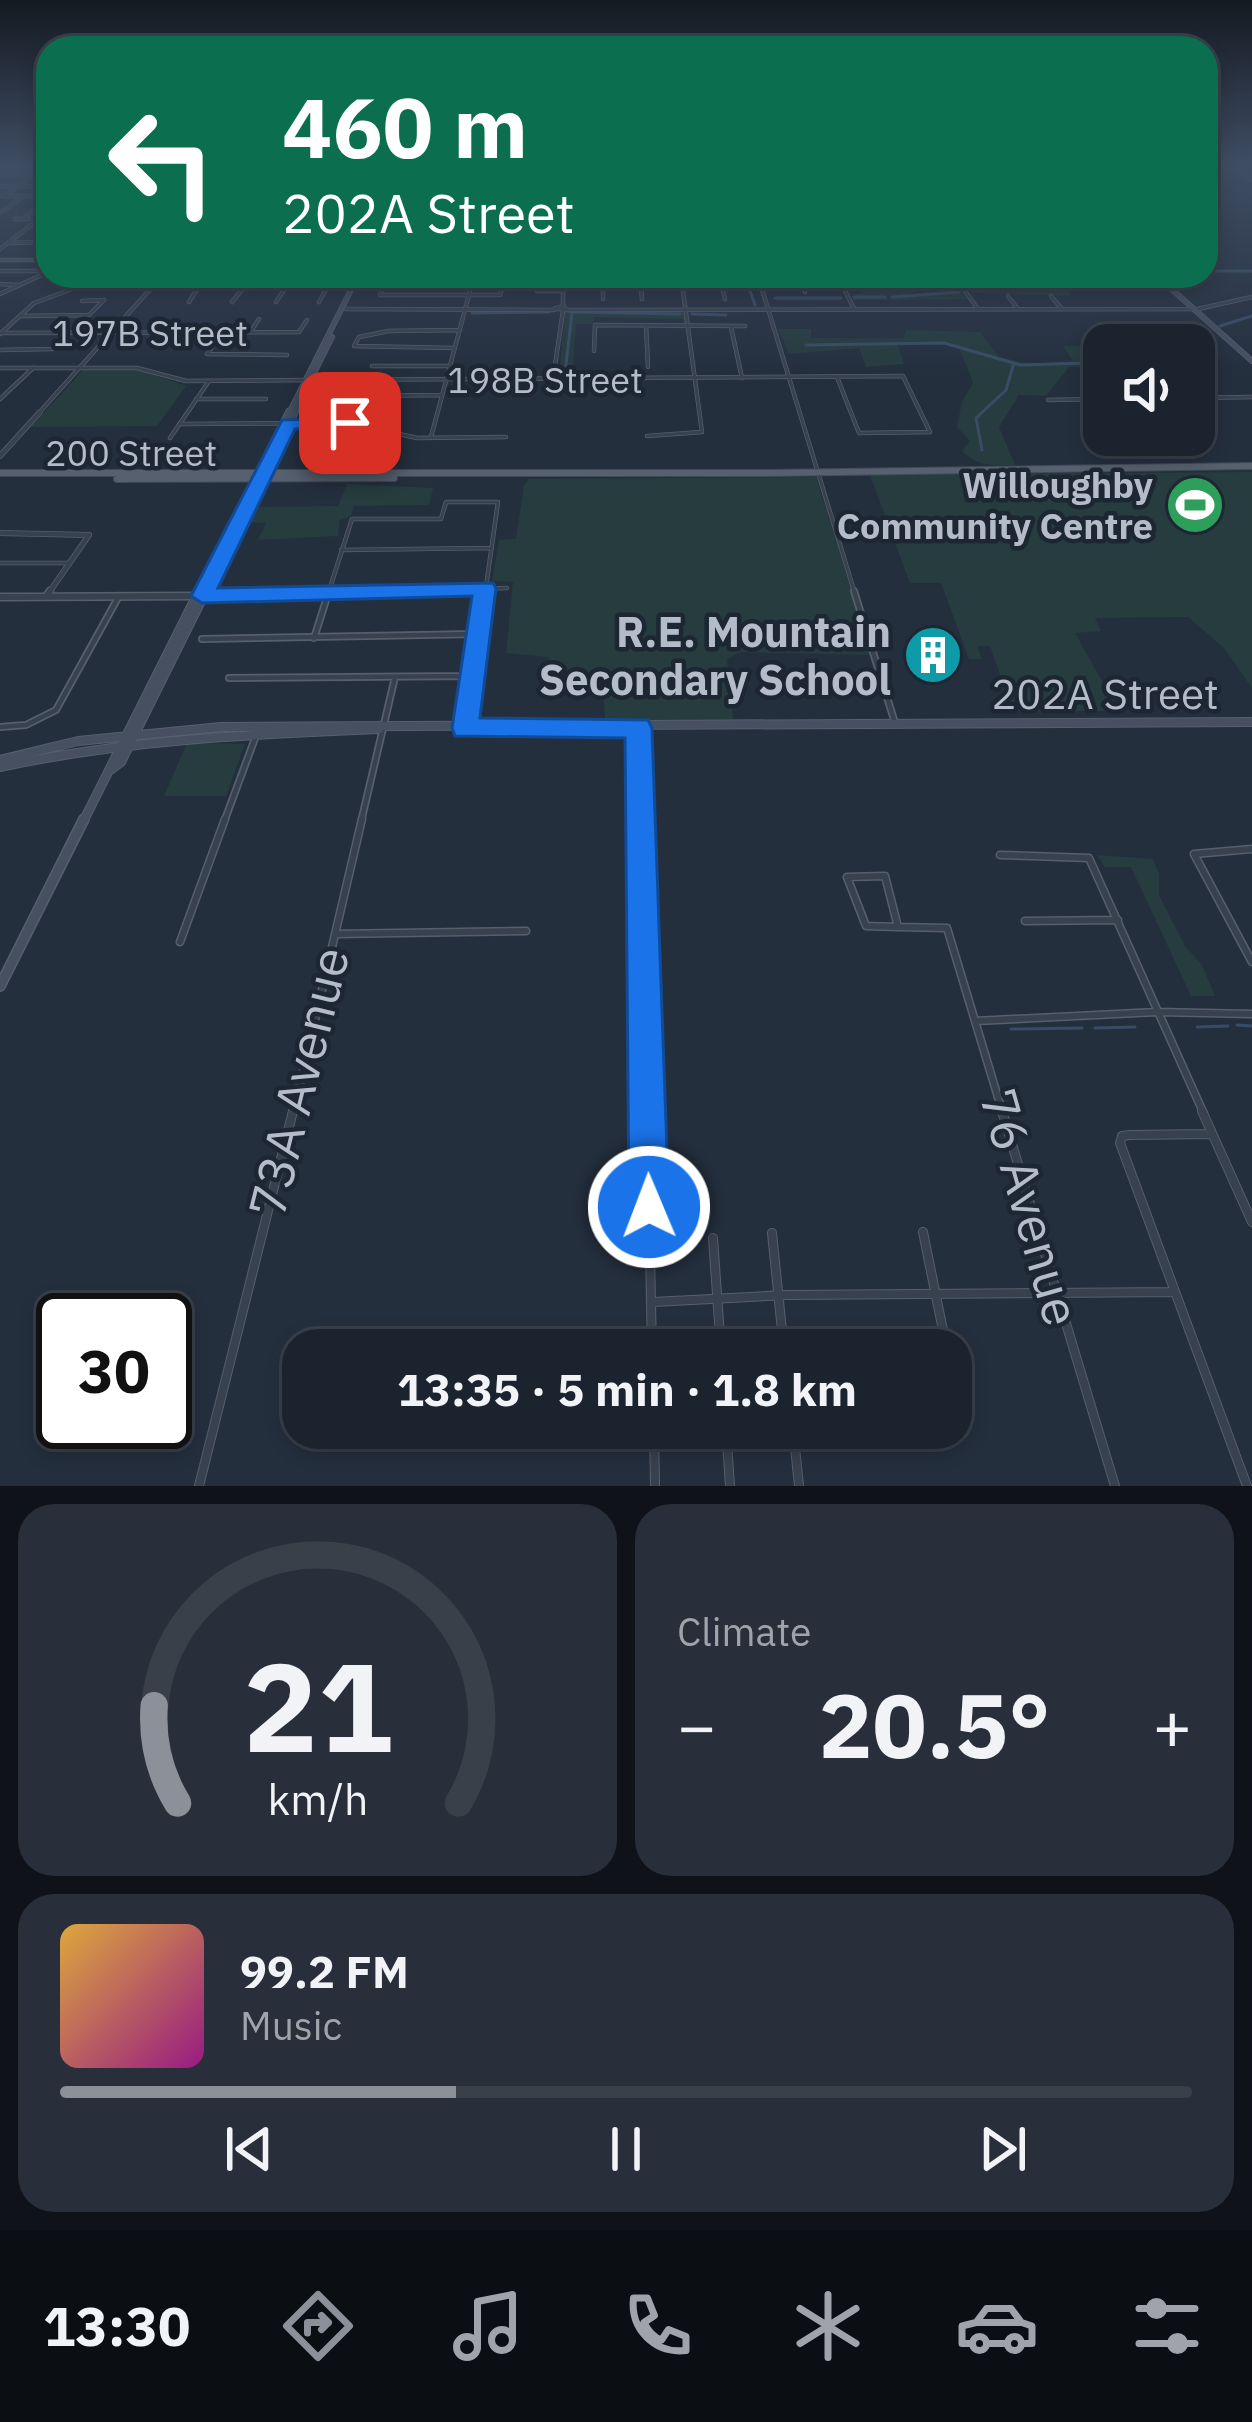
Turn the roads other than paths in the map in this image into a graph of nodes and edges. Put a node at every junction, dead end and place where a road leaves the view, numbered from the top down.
1 (18, 234) edge
2 (8, 242) junction
3 (36, 242) edge
4 (0, 249) edge
5 (36, 259) edge
6 (0, 260) edge
7 (0, 271) edge
8 (36, 271) edge
9 (36, 277) edge
10 (0, 284) edge
11 (20, 285) junction
12 (72, 288) edge
13 (152, 288) edge
14 (198, 288) edge
15 (245, 288) edge
16 (286, 288) edge
17 (327, 288) edge
18 (352, 288) edge
19 (354, 288) edge
20 (383, 288) edge
21 (435, 288) edge
22 (471, 288) edge
23 (503, 288) edge
24 (537, 288) edge
25 (562, 288) edge
26 (603, 288) edge
27 (641, 288) edge
28 (682, 288) edge
29 (722, 288) edge
30 (762, 288) edge
31 (803, 288) edge
32 (844, 288) edge
33 (963, 288) edge
34 (1170, 288) edge
35 (562, 291) junction
36 (805, 292) dead end
37 (0, 294) edge
38 (401, 296) junction
39 (434, 296) junction
40 (469, 296) junction
41 (1008, 296) dead end
42 (1051, 296) dead end
43 (1252, 297) edge
44 (349, 298) junction
45 (725, 298) dead end
46 (603, 299) dead end
47 (642, 299) dead end
48 (82, 301) dead end
49 (189, 302) dead end
50 (232, 302) dead end
51 (276, 302) dead end
52 (320, 302) dead end
53 (686, 308) junction
54 (346, 309) junction
55 (395, 309) junction
56 (467, 309) junction
57 (560, 309) junction
58 (978, 309) junction
59 (1018, 309) junction
60 (1062, 309) junction
61 (1194, 309) junction
62 (768, 310) junction
63 (854, 310) junction
64 (21, 316) junction
65 (259, 319) dead end
66 (308, 320) dead end
67 (646, 325) junction
68 (730, 326) junction
69 (746, 326) dead end
70 (688, 327) junction
71 (460, 330) junction
72 (112, 332) junction
73 (223, 332) junction
74 (250, 332) junction
75 (1, 333) edge
76 (69, 333) junction
77 (455, 348) junction
78 (0, 350) edge
79 (594, 351) dead end
80 (287, 355) dead end
81 (226, 356) junction
82 (1252, 361) edge
83 (371, 366) dead end
84 (449, 366) junction
85 (648, 367) dead end
86 (0, 368) edge
87 (33, 368) junction
88 (80, 368) junction
89 (218, 368) dead end
90 (742, 377) junction
91 (789, 377) junction
92 (837, 377) junction
93 (695, 378) junction
94 (553, 379) junction
95 (209, 380) junction
96 (308, 380) junction
97 (446, 380) junction
98 (443, 395) junction
99 (351, 396) dead end
100 (1252, 397) edge
101 (0, 398) edge
102 (1215, 398) edge
103 (266, 399) dead end
104 (1083, 399) edge
105 (196, 400) junction
106 (1048, 400) dead end
107 (389, 420) dead end
108 (285, 423) junction
109 (179, 424) junction
110 (376, 428) junction
111 (506, 436) dead end
112 (647, 436) dead end
113 (431, 437) junction
114 (170, 438) dead end
115 (0, 456) edge
116 (1252, 468) edge
117 (818, 471) junction
118 (0, 476) edge
119 (258, 476) junction
120 (0, 533) edge
121 (491, 548) junction
122 (341, 550) junction
123 (0, 563) edge
124 (70, 563) junction
125 (485, 588) junction
126 (507, 588) dead end
127 (328, 592) junction
128 (119, 596) junction
129 (198, 596) junction
130 (0, 597) edge
131 (46, 597) junction
132 (478, 634) junction
133 (314, 638) junction
134 (202, 639) dead end
135 (472, 676) junction
136 (395, 677) junction
137 (229, 678) dead end
138 (1252, 722) edge
139 (896, 724) junction
140 (0, 728) edge
141 (465, 728) junction
142 (639, 728) junction
143 (382, 729) junction
144 (257, 731) junction
145 (126, 740) junction
146 (0, 763) edge
147 (1252, 849) edge
148 (1000, 855) dead end
149 (1118, 920) junction
150 (1024, 921) dead end
151 (898, 928) junction
152 (526, 932) dead end
153 (335, 934) junction
154 (180, 942) dead end
155 (1252, 962) edge
156 (0, 986) edge
157 (1157, 1012) junction
158 (1252, 1014) edge
159 (974, 1021) junction
160 (1213, 1133) junction
161 (1252, 1222) edge
162 (922, 1232) dead end
163 (772, 1233) dead end
164 (713, 1238) dead end
165 (1055, 1292) junction
166 (1175, 1292) junction
167 (935, 1293) junction
168 (778, 1295) junction
169 (717, 1301) junction
170 (651, 1302) junction
171 (652, 1329) edge
172 (719, 1329) edge
173 (782, 1329) edge
174 (943, 1329) edge
175 (655, 1449) edge
176 (727, 1449) edge
177 (796, 1449) edge
178 (199, 1486) edge
179 (656, 1486) edge
180 (730, 1486) edge
181 (799, 1486) edge
182 (1114, 1486) edge
183 (1247, 1486) edge

1 - 2 street
2 - 3 street
2 - 4 street
5 - 6 main road
7 - 8 street
9 - 11 street
10 - 11 street
11 - 37 street
12 - 64 street
13 - 72 street
14 - 49 street
15 - 50 street
16 - 51 street
17 - 52 street
18 - 44 main road
19 - 44 main road
20 - 38 street
21 - 39 street
22 - 40 street
23 - 40 street
24 - 35 street
25 - 35 street
26 - 46 street
27 - 47 street
28 - 53 street
29 - 45 street
30 - 62 street
31 - 36 street
32 - 63 street
33 - 58 street
34 - 61 main road
35 - 57 street
38 - 39 street
38 - 55 street
39 - 40 street
40 - 56 street
41 - 59 street
42 - 60 street
43 - 61 street
44 - 54 main road
44 - 96 main road
48 - 64 street
53 - 57 street
53 - 62 street
53 - 70 street
54 - 55 street
54 - 96 main road
55 - 56 street
56 - 57 street
56 - 71 street
57 - 94 street
58 - 59 street
58 - 63 street
59 - 60 street
60 - 61 street
61 - 82 main road
62 - 63 street
62 - 91 street
64 - 75 street
65 - 74 street
66 - 74 street, 197B Street
67 - 70 street
67 - 79 street
67 - 85 street
68 - 69 street
68 - 70 street
68 - 90 street
70 - 93 street
71 - 77 street
71 - 77 street
72 - 73 street, 197B Street
72 - 76 street, 197B Street
72 - 88 street
73 - 74 street, 197B Street
73 - 81 street
75 - 76 street, 197B Street
76 - 78 street
77 - 84 street
80 - 81 street
81 - 89 street
83 - 84 street
84 - 97 street
86 - 87 street, 198B Street
87 - 88 street, 198B Street
87 - 101 street
88 - 95 street, 198B Street
88 - 115 street
90 - 91 street, 198B Street
90 - 93 street, 198B Street
91 - 92 street, 198B Street
91 - 117 street
92 - 92 street, 198B Street
93 - 94 street, 198B Street
93 - 112 street
94 - 97 street, 198B Street
95 - 96 street, 198B Street
95 - 105 street
96 - 97 street, 198B Street
96 - 108 main road
97 - 98 street
98 - 99 street
98 - 113 street
100 - 102 street
103 - 105 street
104 - 106 street
105 - 109 street
107 - 110 street
108 - 109 street
108 - 110 street
108 - 119 main road
109 - 114 street
110 - 113 street
111 - 113 street
116 - 117 main road, 200 Street
117 - 119 main road, 200 Street
117 - 139 street
118 - 119 main road, 200 Street
119 - 129 main road
120 - 124 street
121 - 122 street
121 - 122 street
121 - 125 street
122 - 127 street
123 - 124 street
124 - 131 street
125 - 126 street
125 - 127 street
125 - 132 street
127 - 129 street
127 - 133 street
128 - 129 street
128 - 131 street
128 - 140 street
129 - 145 main road
130 - 131 street
132 - 133 street
132 - 135 street
133 - 134 street
135 - 136 street
135 - 141 street
136 - 137 street
136 - 143 street, 73A Avenue
138 - 139 main road, 202A Street
139 - 142 main road, 202A Street
141 - 142 main road, 202A Street
141 - 143 main road, 202A Street
142 - 170 street
143 - 144 main road, 202A Street
143 - 153 street, 73A Avenue
144 - 145 main road, 202A Street
144 - 154 street
145 - 146 main road, 202A Street
145 - 156 main road
147 - 155 street
148 - 149 street
149 - 150 street
149 - 157 street
151 - 151 street
151 - 159 street, 76 Avenue
152 - 153 street
153 - 178 street, 73A Avenue
157 - 158 street
157 - 159 street
157 - 160 street
159 - 165 street, 76 Avenue
160 - 161 street
160 - 166 street
162 - 167 street
163 - 168 street
164 - 169 street
165 - 166 street
165 - 167 street
165 - 182 street, 76 Avenue
166 - 183 street
167 - 168 street
167 - 174 street
168 - 169 street
168 - 173 street
169 - 170 street
169 - 172 street
170 - 171 street
175 - 179 street
176 - 180 street
177 - 181 street

